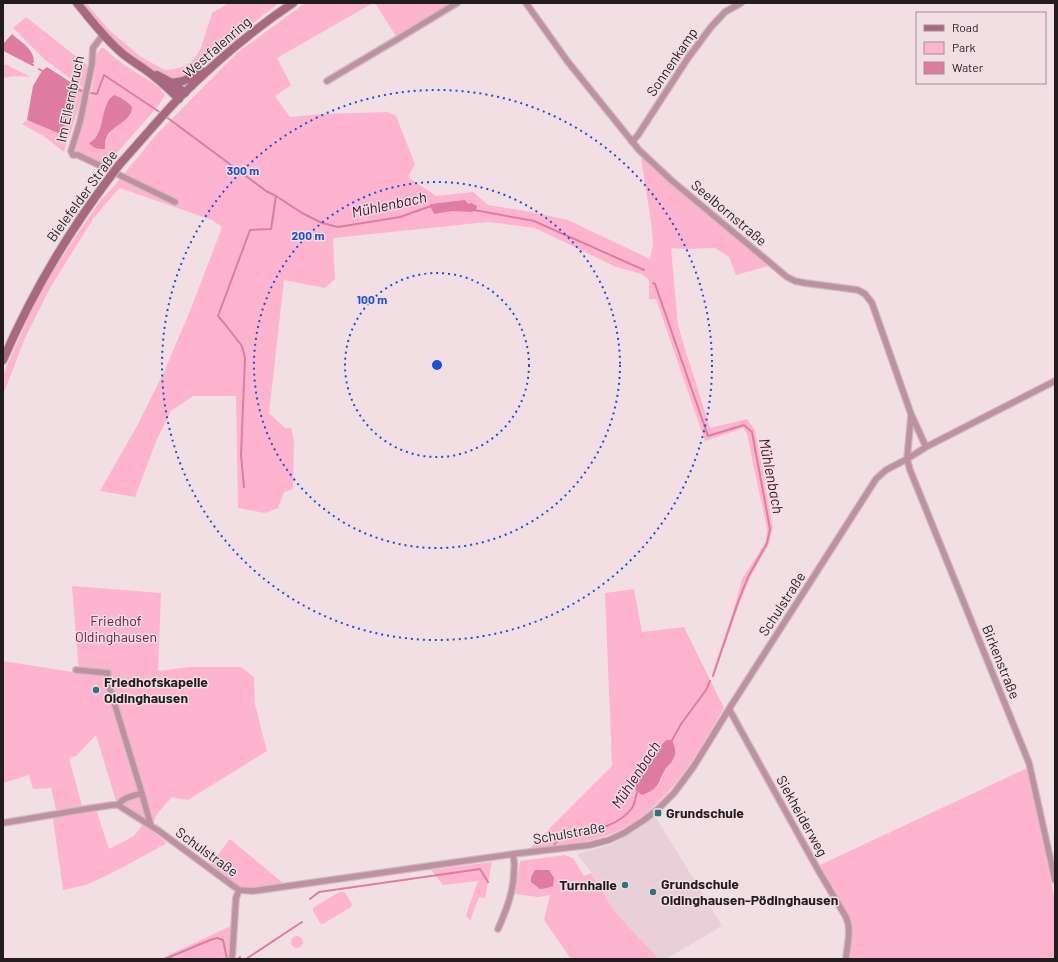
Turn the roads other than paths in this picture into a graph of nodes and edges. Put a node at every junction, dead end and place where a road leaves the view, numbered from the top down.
1 (77, 3) edge
2 (293, 3) edge
3 (457, 3) edge
4 (526, 3) edge
5 (741, 3) edge
6 (103, 35) junction
7 (145, 70) junction
8 (208, 70) junction
9 (328, 81) dead end
10 (172, 83) junction
11 (182, 96) junction
12 (632, 142) junction
13 (175, 202) dead end
14 (3, 360) edge
15 (1055, 381) edge
16 (911, 414) junction
17 (926, 447) junction
18 (907, 459) junction
19 (76, 670) dead end
20 (729, 709) junction
21 (142, 793) junction
22 (118, 805) junction
23 (3, 823) edge
24 (151, 826) junction
25 (513, 854) junction
26 (1055, 880) edge
27 (239, 890) junction
28 (498, 929) dead end
29 (232, 959) edge
30 (846, 959) edge

1 - 6 main road
2 - 8 main road, Westfalenring
3 - 9 street
4 - 12 street, Seelbornstraße
5 - 12 street, Sonnenkamp
6 - 7 main road
6 - 13 street, Im Ellernbruch
7 - 10 main road
7 - 11 main road
8 - 10 main road
8 - 11 main road, Westfalenring
10 - 11 main road
11 - 14 main road, Bielefelder Straße, bridge
12 - 16 street, Seelbornstraße
15 - 17 street, Schulstraße
16 - 17 street, Seelbornstraße
16 - 18 street, Seelbornstraße
17 - 18 street, Schulstraße
18 - 20 street, Schulstraße
18 - 26 street, Birkenstraße
19 - 21 street
20 - 25 street, Schulstraße
20 - 30 street, Siekheiderweg
21 - 22 street
21 - 24 street
22 - 23 street
22 - 24 street, Schulstraße
24 - 27 street, Schulstraße
25 - 27 street, Schulstraße
25 - 28 street
27 - 29 street

